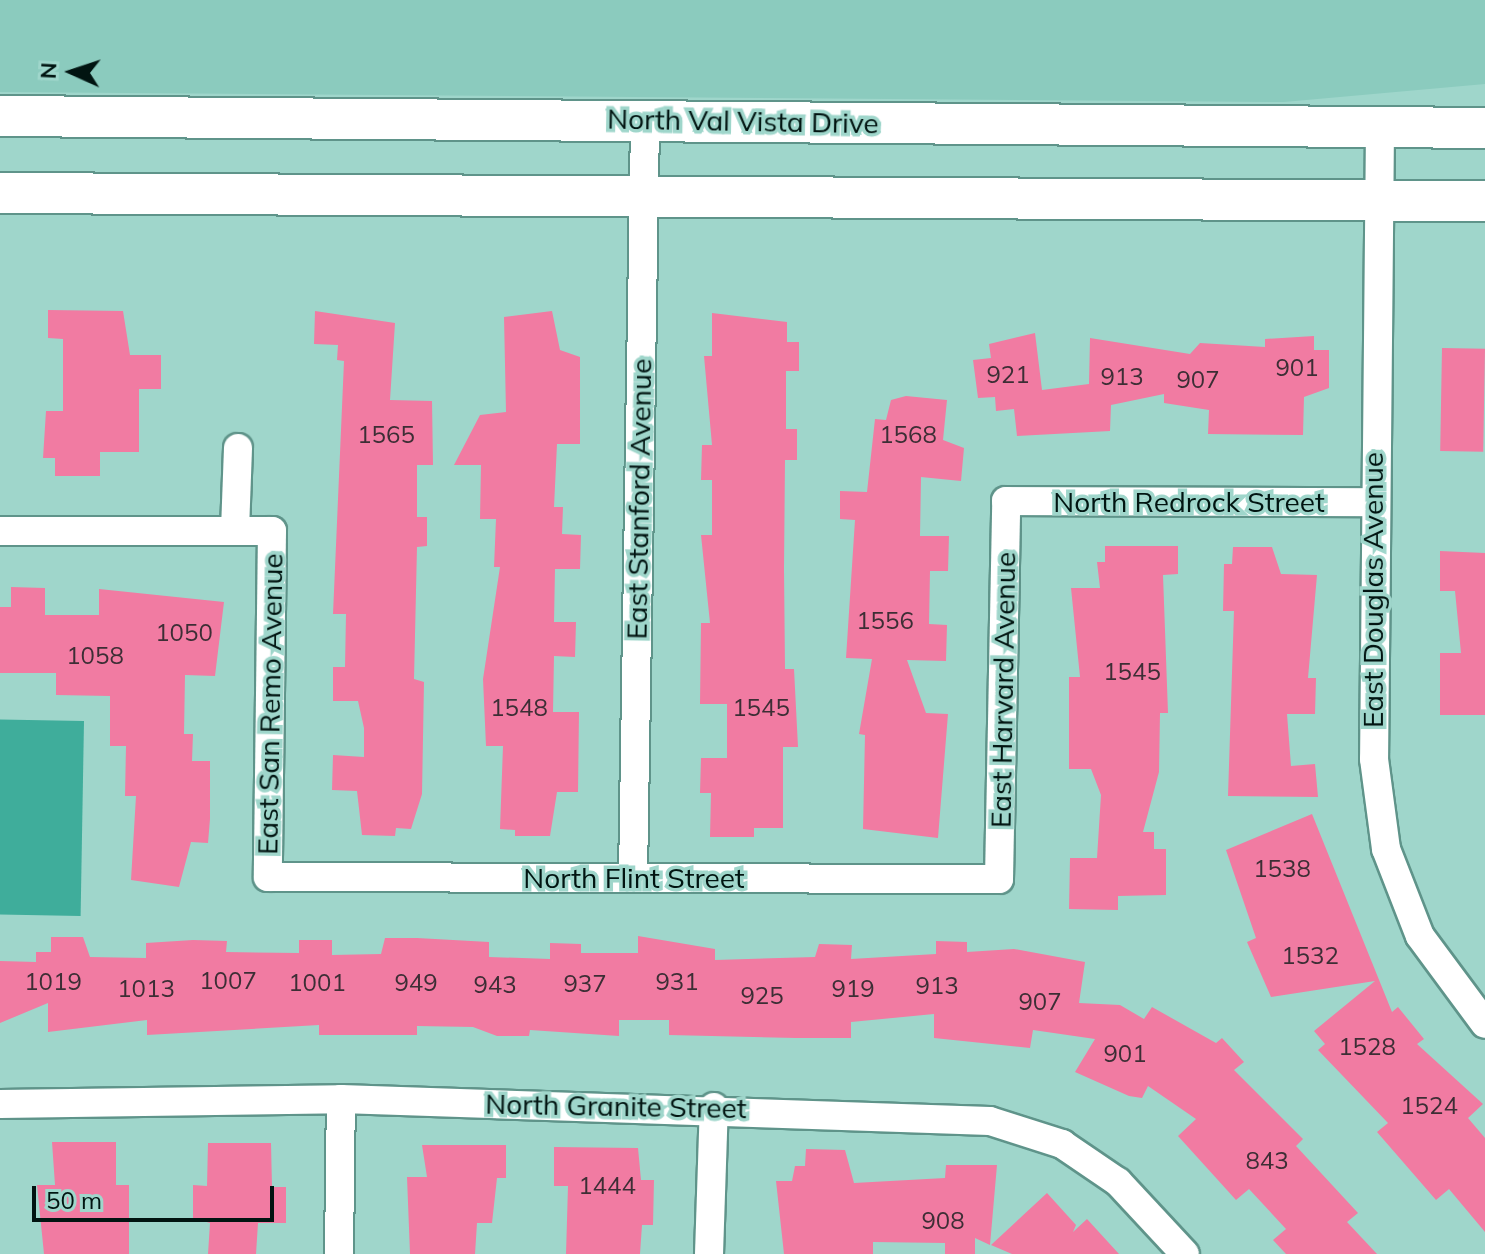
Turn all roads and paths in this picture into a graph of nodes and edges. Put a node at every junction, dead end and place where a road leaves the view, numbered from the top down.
1 (0, 116) edge
2 (645, 120) junction
3 (1380, 128) junction
4 (1485, 128) edge
5 (0, 193) edge
6 (643, 198) junction
7 (1379, 200) junction
8 (1485, 201) edge
9 (238, 448) dead end
10 (1006, 501) joint
11 (1372, 502) junction
12 (235, 530) junction
13 (0, 531) edge
14 (268, 877) joint
15 (633, 878) junction
16 (999, 879) joint
17 (1485, 1024) edge
18 (341, 1099) junction
19 (0, 1104) edge
20 (714, 1107) junction
21 (339, 1254) edge
22 (709, 1254) edge
23 (1185, 1254) edge

1 - 2 main road, North Val Vista Drive
2 - 3 main road, North Val Vista Drive
2 - 6 street, East Stanford Avenue
3 - 4 main road, North Val Vista Drive
3 - 7 street, East Douglas Avenue
5 - 6 main road
6 - 7 main road
6 - 15 street, East Stanford Avenue
7 - 8 main road
7 - 11 street, East Douglas Avenue
9 - 12 street, East San Remo Avenue
10 - 11 street, North Redrock Street
10 - 16 street, East Harvard Avenue
11 - 17 street, East Douglas Avenue
12 - 13 street
12 - 14 street, East San Remo Avenue
14 - 15 street, North Flint Street
15 - 16 street, North Flint Street
18 - 19 street, North Granite Street
18 - 20 street, North Granite Street
18 - 21 street
20 - 22 street
20 - 23 street, North Granite Street

